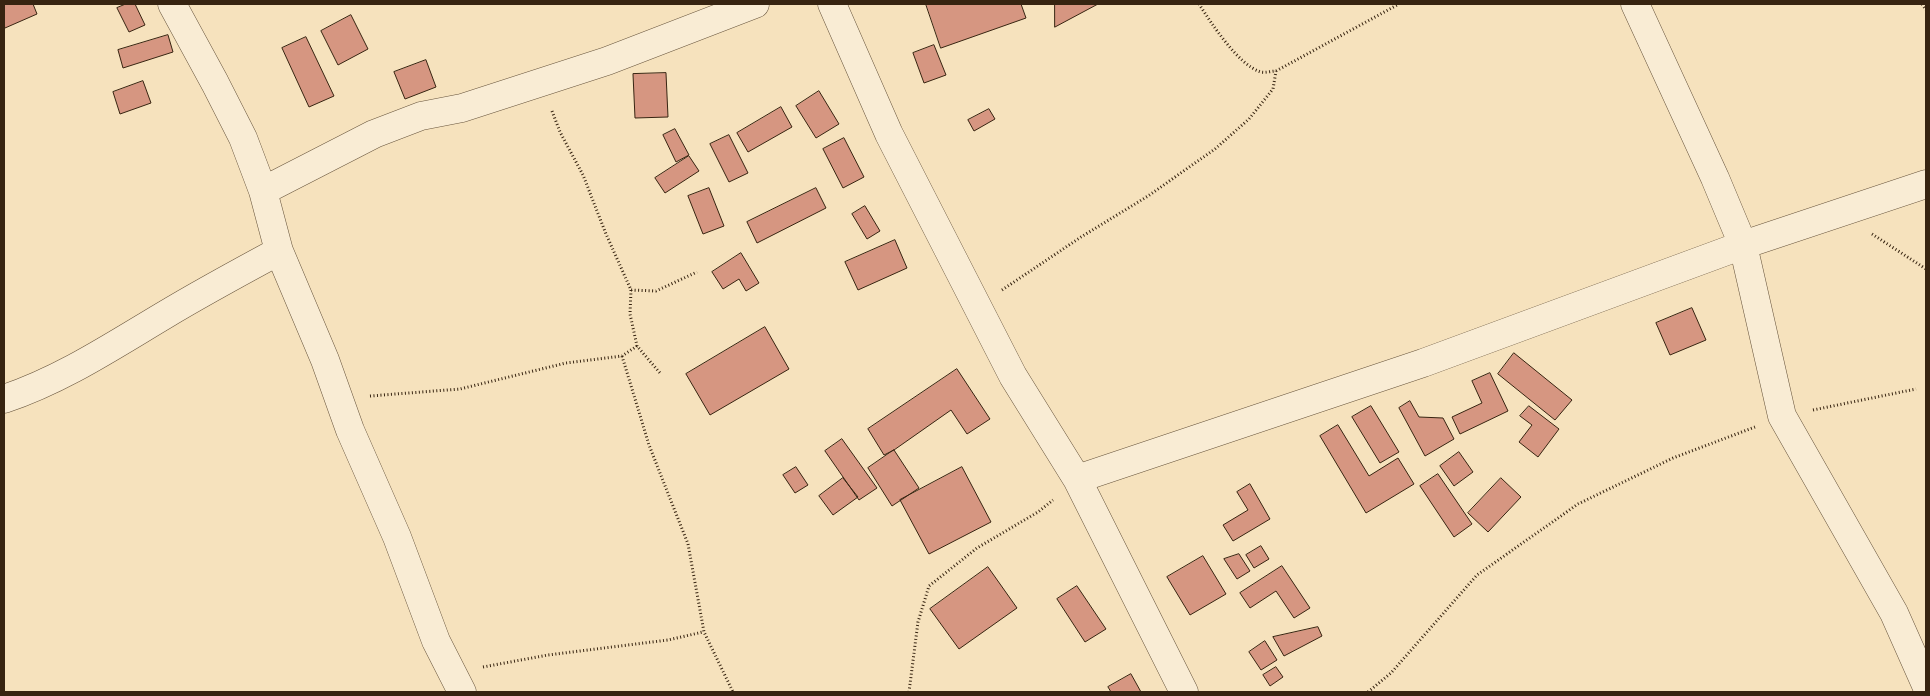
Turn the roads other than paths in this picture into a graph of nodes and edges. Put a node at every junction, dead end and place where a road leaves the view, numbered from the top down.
1 (172, 4) edge
2 (755, 4) edge
3 (832, 4) edge
4 (1635, 4) edge
5 (1926, 184) edge
6 (263, 191) junction
7 (1743, 245) junction
8 (279, 250) junction
9 (4, 399) edge
10 (1077, 480) junction
11 (457, 682) edge
12 (1926, 685) edge
13 (1184, 692) edge

1 - 6 street
2 - 6 street
3 - 10 street
4 - 7 street
5 - 7 street
6 - 8 street
7 - 10 street
7 - 12 street
8 - 9 street
8 - 11 street
10 - 13 street

